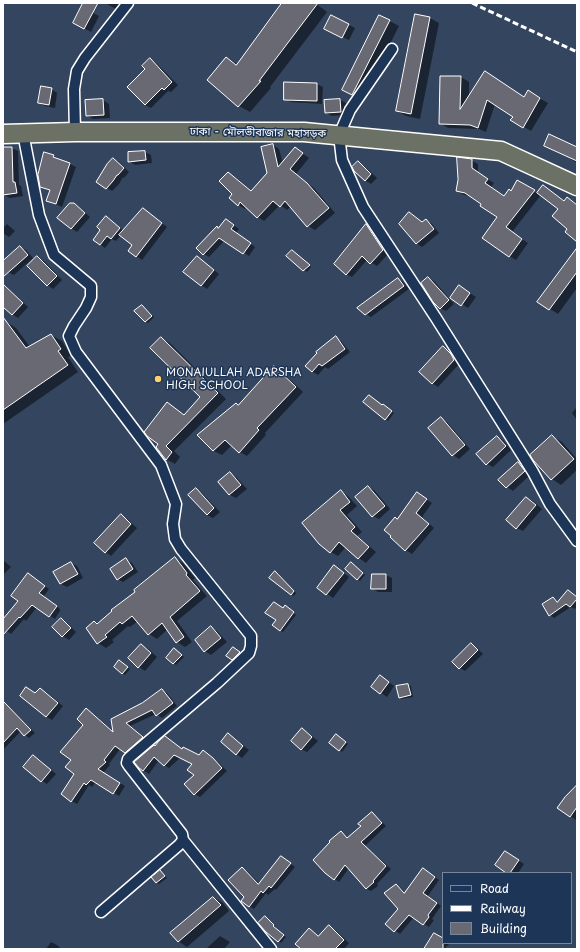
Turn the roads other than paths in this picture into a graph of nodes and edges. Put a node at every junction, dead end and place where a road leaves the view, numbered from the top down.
1 (128, 3) edge
2 (392, 49) dead end
3 (75, 132) junction
4 (23, 133) junction
5 (3, 134) edge
6 (339, 135) junction
7 (577, 186) edge
8 (577, 541) edge
9 (183, 840) junction
10 (101, 912) dead end
11 (271, 949) edge

1 - 3 street
2 - 6 street
3 - 4 highway, ঢাকা - মৌলভীবাজার মহাসড়ক
3 - 6 highway, ঢাকা - মৌলভীবাজার মহাসড়ক
4 - 5 highway, ঢাকা - মৌলভীবাজার মহাসড়ক
4 - 9 street
6 - 7 highway, ঢাকা - মৌলভীবাজার মহাসড়ক
6 - 8 street
9 - 10 street
9 - 11 street

